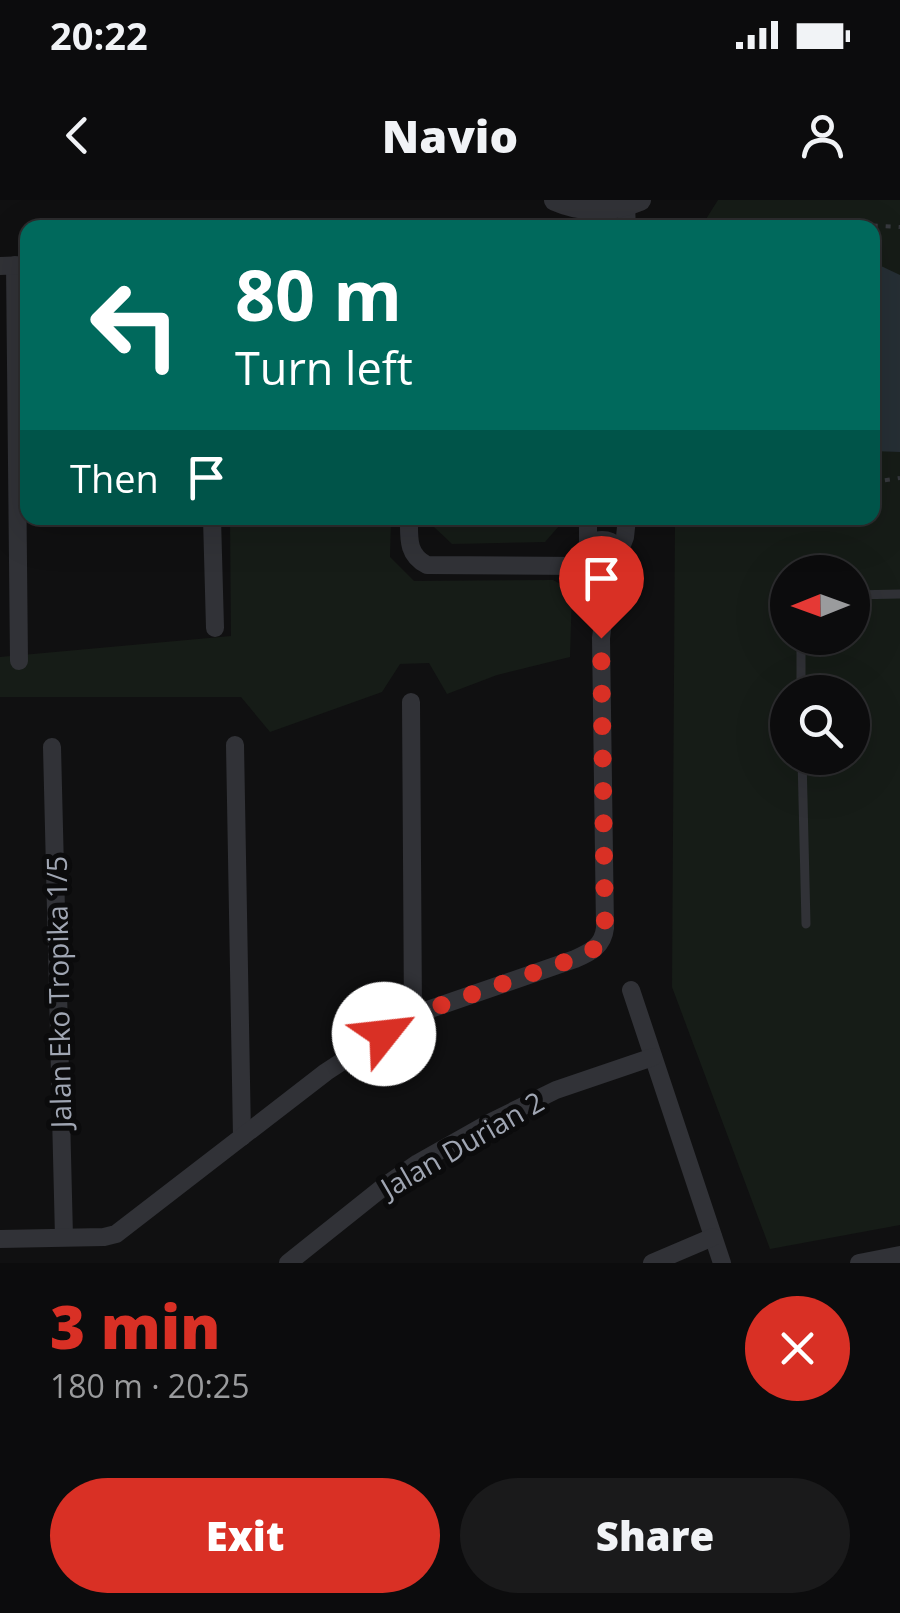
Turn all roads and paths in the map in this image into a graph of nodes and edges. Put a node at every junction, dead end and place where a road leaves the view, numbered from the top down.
1 (554, 200) edge
2 (631, 211) edge
3 (590, 218) edge
4 (14, 265) edge
5 (212, 525) edge
6 (409, 525) edge
7 (588, 525) edge
8 (626, 525) edge
9 (588, 546) junction
10 (620, 550) junction
11 (584, 571) junction
12 (617, 576) junction
13 (900, 594) edge
14 (870, 595) edge
15 (216, 628) dead end
16 (601, 638) junction
17 (19, 661) dead end
18 (411, 702) dead end
19 (235, 745) dead end
20 (52, 747) dead end
21 (802, 775) edge
22 (806, 924) dead end
23 (631, 990) dead end
24 (413, 1015) junction
25 (653, 1057) junction
26 (242, 1137) junction
27 (712, 1237) junction
28 (64, 1238) junction
29 (0, 1239) edge
30 (900, 1255) edge
31 (288, 1263) edge
32 (652, 1263) edge
33 (722, 1263) edge
34 (859, 1263) edge

1 - 3 street
2 - 3 street
4 - 17 street
5 - 15 street
6 - 11 street
7 - 9 street
8 - 10 street
9 - 10 street
9 - 11 street
10 - 12 street
11 - 12 street
11 - 16 street
12 - 16 street
13 - 14 lane
16 - 24 street
18 - 24 street
19 - 26 street
20 - 28 street, Jalan Eko Tropika 1/5
21 - 22 lane
23 - 25 street
24 - 26 street
25 - 27 street
25 - 31 street, Jalan Durian 2
26 - 28 street
27 - 32 street
27 - 33 street
28 - 29 street
30 - 34 street

